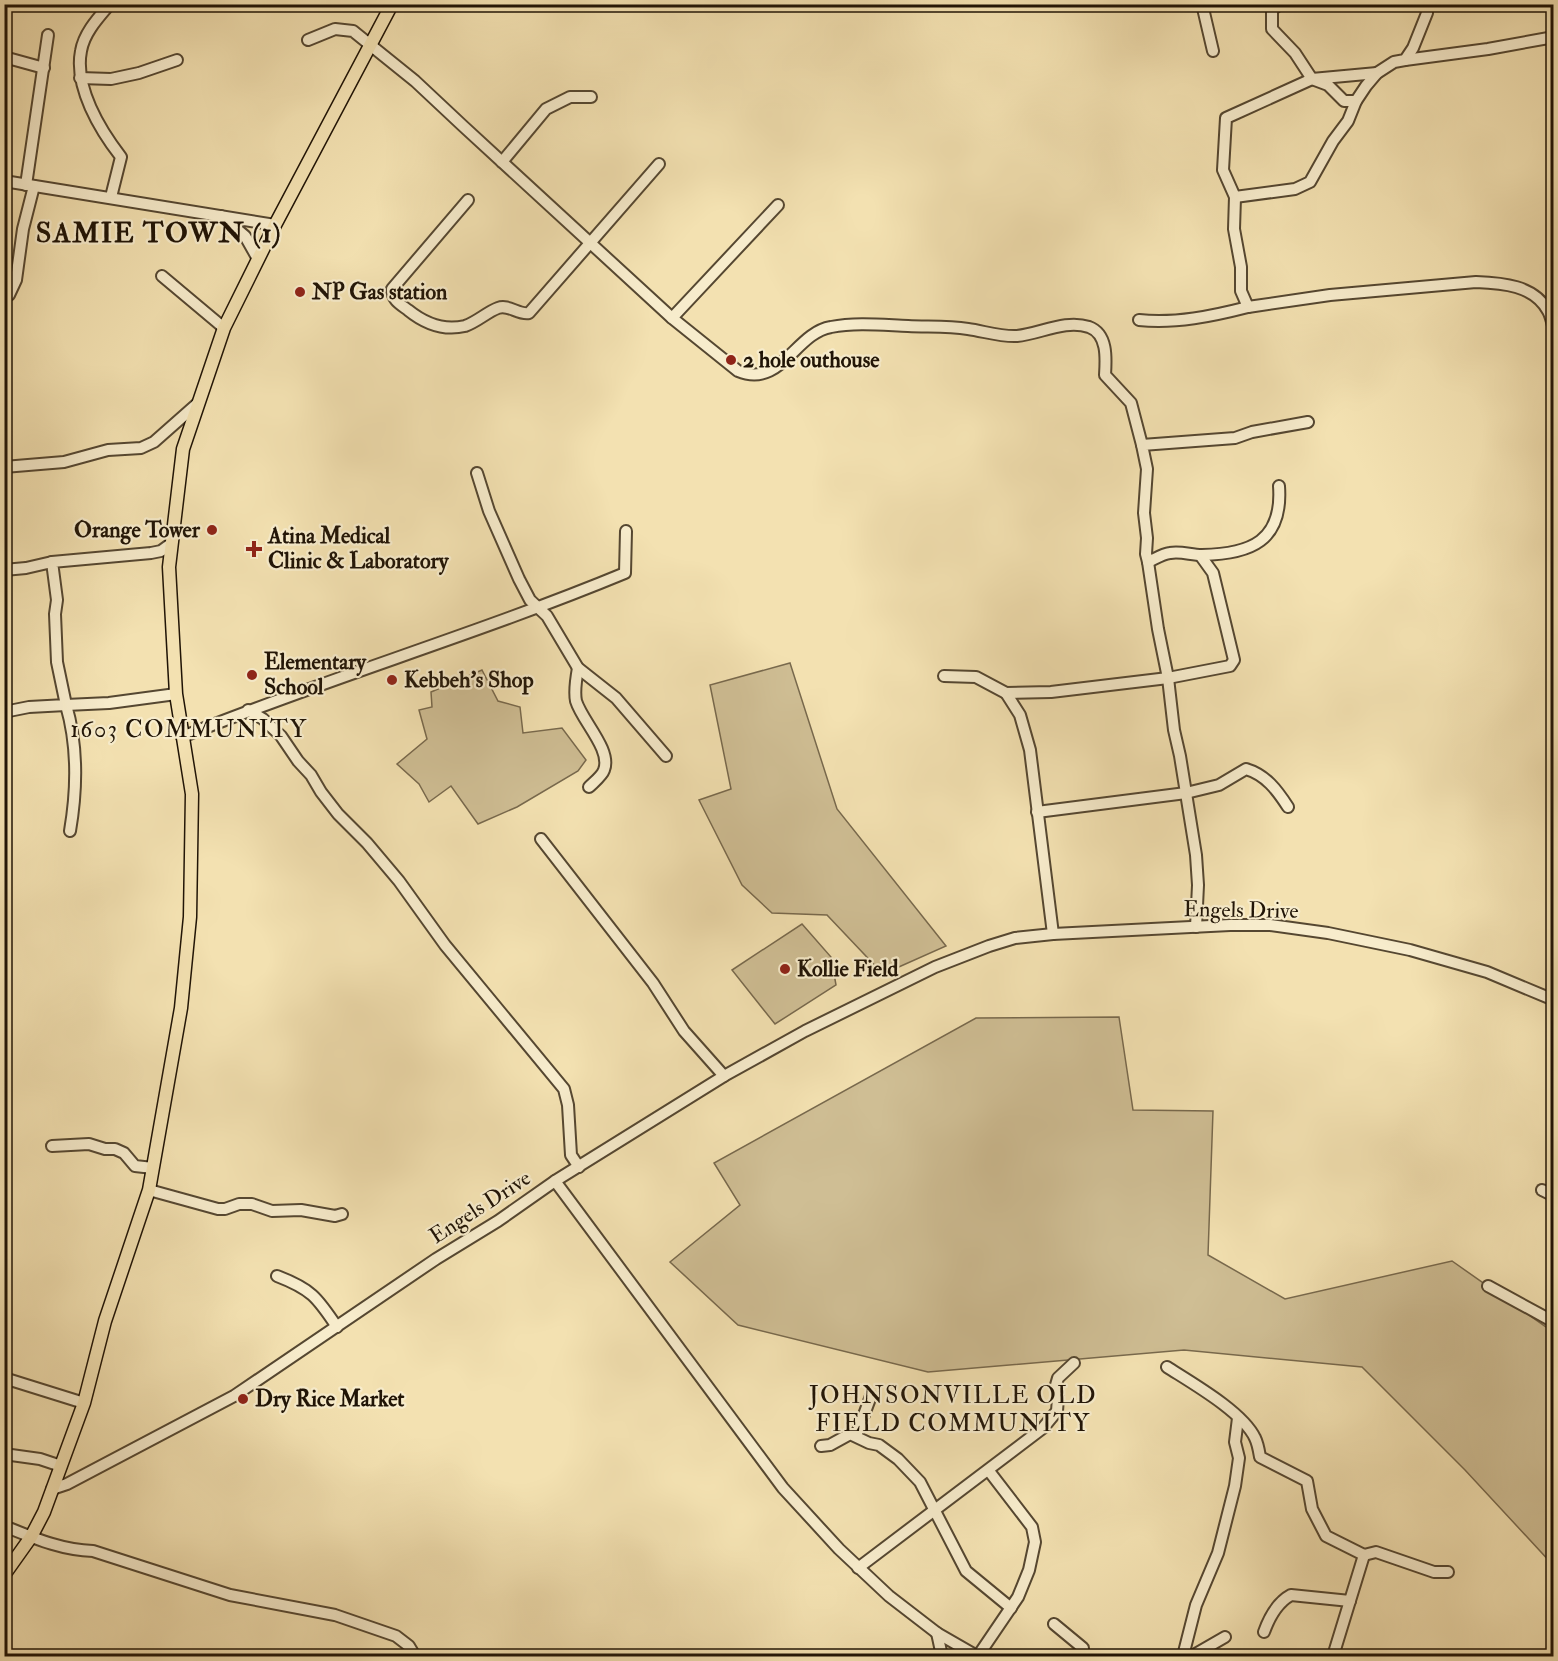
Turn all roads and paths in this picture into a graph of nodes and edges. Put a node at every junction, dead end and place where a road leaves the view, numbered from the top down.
1 (110, 4) edge
2 (392, 4) edge
3 (1202, 4) edge
4 (1280, 4) edge
5 (1427, 13) dead end
6 (48, 35) dead end
7 (1554, 37) edge
8 (308, 40) dead end
9 (371, 45) junction
10 (1213, 51) dead end
11 (4, 57) edge
12 (177, 60) dead end
13 (1405, 60) junction
14 (44, 68) junction
15 (1377, 73) junction
16 (80, 78) junction
17 (1312, 79) junction
18 (591, 97) dead end
19 (1356, 101) junction
20 (502, 162) junction
21 (659, 164) dead end
22 (4, 181) edge
23 (30, 185) junction
24 (111, 197) junction
25 (1235, 197) junction
26 (468, 200) dead end
27 (778, 205) dead end
28 (221, 216) junction
29 (275, 225) junction
30 (592, 243) junction
31 (258, 259) junction
32 (162, 276) dead end
33 (6, 297) edge
34 (1248, 307) junction
35 (672, 318) junction
36 (1139, 320) dead end
37 (224, 328) junction
38 (1554, 329) edge
39 (197, 404) junction
40 (1308, 422) dead end
41 (1142, 445) junction
42 (4, 467) edge
43 (477, 472) dead end
44 (1279, 486) dead end
45 (626, 531) dead end
46 (172, 543) junction
47 (1200, 555) junction
48 (52, 562) junction
49 (1148, 562) junction
50 (4, 570) edge
51 (540, 608) junction
52 (578, 668) junction
53 (944, 676) dead end
54 (1168, 678) junction
55 (1006, 693) junction
56 (176, 694) junction
57 (66, 705) junction
58 (248, 710) junction
59 (4, 712) edge
60 (182, 737) junction
61 (666, 756) dead end
62 (589, 788) dead end
63 (1186, 793) junction
64 (1288, 807) dead end
65 (1037, 812) junction
66 (70, 831) dead end
67 (541, 838) dead end
68 (1196, 927) junction
69 (1053, 934) junction
70 (1554, 1000) edge
71 (724, 1076) junction
72 (52, 1146) dead end
73 (579, 1167) junction
74 (153, 1168) junction
75 (555, 1181) junction
76 (148, 1190) junction
77 (1542, 1190) dead end
78 (1554, 1196) edge
79 (342, 1214) dead end
80 (277, 1276) dead end
81 (1488, 1286) dead end
82 (1554, 1322) edge
83 (337, 1327) junction
84 (1074, 1363) dead end
85 (1167, 1367) dead end
86 (4, 1378) edge
87 (871, 1396) dead end
88 (84, 1403) junction
89 (1238, 1418) junction
90 (856, 1436) junction
91 (821, 1446) dead end
92 (4, 1454) edge
93 (61, 1466) junction
94 (989, 1471) junction
95 (52, 1489) junction
96 (934, 1510) junction
97 (4, 1526) edge
98 (31, 1537) junction
99 (1364, 1555) junction
100 (858, 1568) junction
101 (1449, 1572) dead end
102 (4, 1575) edge
103 (1350, 1601) junction
104 (1011, 1608) junction
105 (1054, 1624) dead end
106 (1264, 1632) dead end
107 (937, 1633) junction
108 (1225, 1637) dead end
109 (415, 1656) edge
110 (942, 1656) edge
111 (977, 1656) edge
112 (1083, 1656) edge
113 (1183, 1656) edge
114 (1192, 1656) edge
115 (1334, 1656) edge

1 - 16 street
2 - 9 main road
3 - 10 street
4 - 17 street
5 - 13 street
6 - 14 street
7 - 13 street
8 - 9 street
9 - 20 street
9 - 29 main road
11 - 14 street
12 - 16 street
13 - 15 street
14 - 23 street
15 - 17 street
15 - 19 street
16 - 24 street
17 - 19 street
17 - 25 street
18 - 20 street
19 - 25 street
20 - 30 street
21 - 30 street
22 - 23 street
23 - 24 street
23 - 33 street
24 - 28 street
25 - 34 street
26 - 30 street
27 - 35 street
28 - 29 street
28 - 31 street
29 - 31 main road
30 - 35 street
31 - 37 main road
32 - 37 street
34 - 36 street
34 - 38 street
35 - 41 street
37 - 39 main road
39 - 42 street
39 - 46 main road
40 - 41 street
41 - 49 street
43 - 51 street
44 - 47 street
45 - 51 street
46 - 48 street
46 - 56 main road
47 - 49 street
47 - 54 street
48 - 50 street
48 - 57 street
49 - 54 street
51 - 52 street
51 - 58 street
52 - 61 street
52 - 62 street
53 - 55 street
54 - 55 street
54 - 63 street
55 - 65 street
56 - 57 street
56 - 60 main road
57 - 59 street
57 - 66 street
58 - 60 street
58 - 73 street
60 - 74 main road
63 - 64 street
63 - 65 street
63 - 68 street
65 - 69 street
67 - 71 street
68 - 69 street, Engels Drive
68 - 70 street, Engels Drive
69 - 71 street, Engels Drive
71 - 73 street, Engels Drive
72 - 74 street
73 - 75 street, Engels Drive
74 - 76 main road
75 - 83 street, Engels Drive
75 - 100 street
76 - 79 street
76 - 88 main road
77 - 78 street
80 - 83 street
81 - 82 street
83 - 95 street, Engels Drive
84 - 94 street
85 - 89 street
86 - 88 street
87 - 90 street
88 - 93 main road
89 - 99 street
89 - 113 street
90 - 91 street
90 - 96 street
92 - 93 street
93 - 95 main road
94 - 96 street
94 - 104 street
95 - 98 main road
96 - 100 street
96 - 104 street
97 - 98 street
98 - 102 main road
98 - 109 street
99 - 101 street
99 - 103 street
100 - 107 street
103 - 106 street
103 - 115 street
104 - 111 street
105 - 112 street
107 - 110 street
107 - 111 street
108 - 114 street

